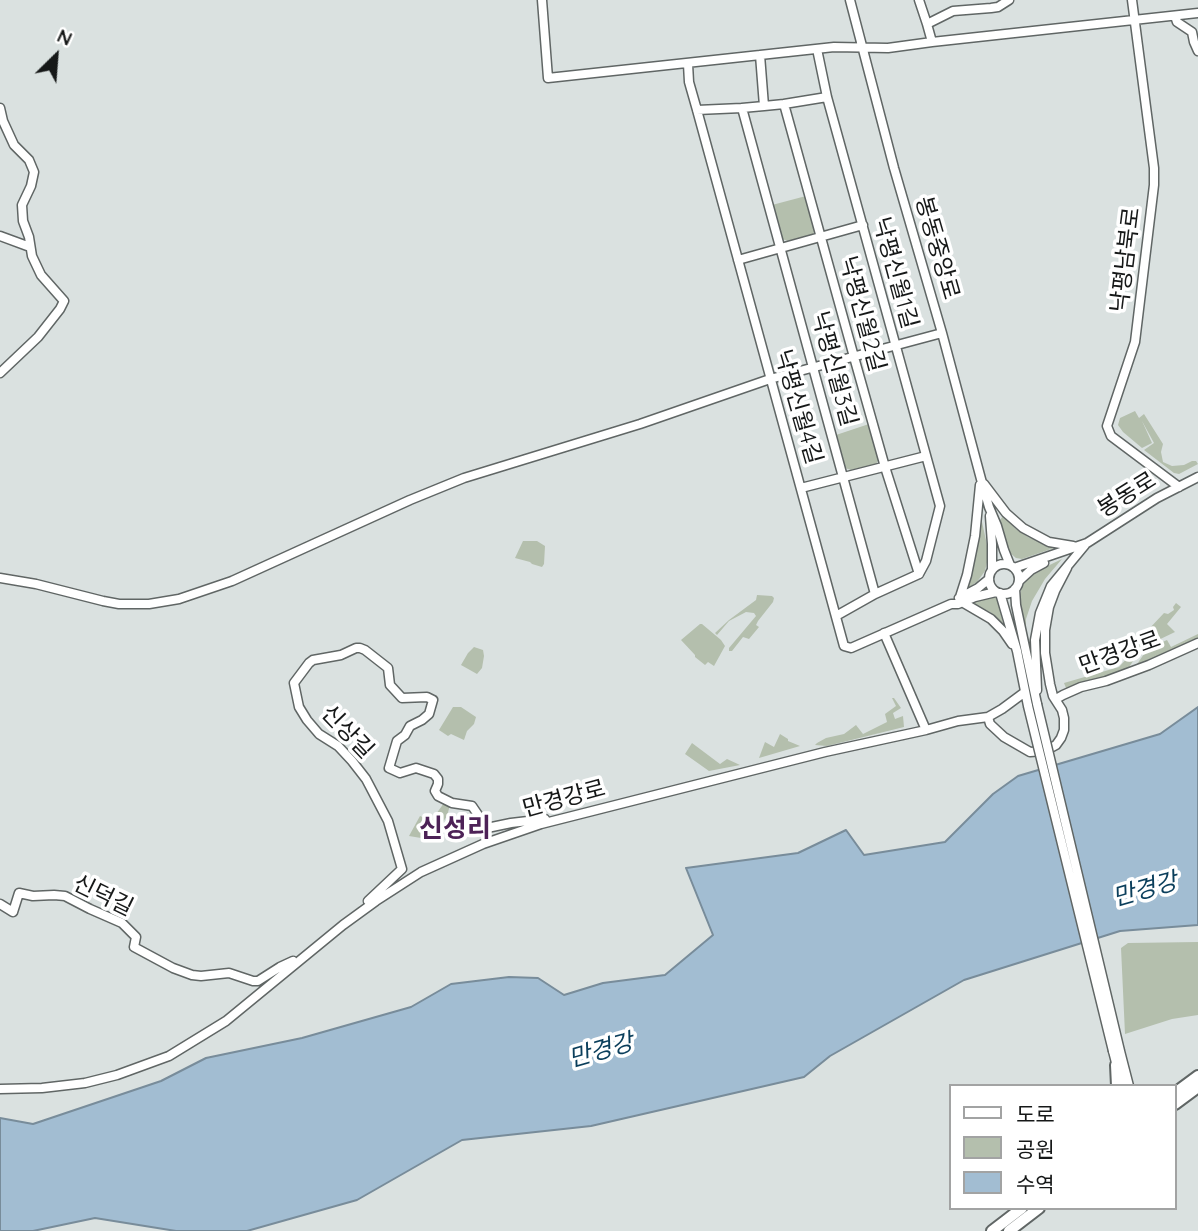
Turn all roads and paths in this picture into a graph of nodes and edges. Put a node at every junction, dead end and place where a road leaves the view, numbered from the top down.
1 (542, 0) edge
2 (850, 0) edge
3 (919, 0) edge
4 (1009, 0) edge
5 (1132, 0) edge
6 (1198, 13) edge
7 (1175, 16) junction
8 (1135, 20) junction
9 (926, 24) junction
10 (932, 42) junction
11 (817, 49) junction
12 (862, 49) junction
13 (1198, 51) edge
14 (760, 55) junction
15 (688, 64) junction
16 (827, 97) junction
17 (784, 104) junction
18 (764, 106) junction
19 (0, 108) edge
20 (742, 108) junction
21 (696, 110) junction
22 (863, 225) junction
23 (0, 236) edge
24 (821, 236) junction
25 (30, 247) junction
26 (781, 248) junction
27 (738, 260) junction
28 (942, 333) junction
29 (895, 346) junction
30 (853, 357) junction
31 (813, 368) junction
32 (0, 373) edge
33 (770, 379) junction
34 (926, 456) junction
35 (885, 467) junction
36 (844, 477) junction
37 (1198, 477) edge
38 (981, 479) junction
39 (1179, 487) junction
40 (801, 488) junction
41 (989, 506) junction
42 (1087, 543) junction
43 (1077, 547) junction
44 (1012, 566) junction
45 (1067, 568) junction
46 (992, 570) junction
47 (919, 574) junction
48 (0, 578) edge
49 (989, 579) junction
50 (1017, 585) junction
51 (998, 593) junction
52 (876, 594) junction
53 (961, 599) junction
54 (836, 616) junction
55 (884, 633) junction
56 (1198, 643) edge
57 (1017, 651) junction
58 (1045, 653) junction
59 (1033, 696) junction
60 (1055, 698) junction
61 (988, 717) junction
62 (926, 730) junction
63 (566, 817) junction
64 (0, 904) edge
65 (343, 925) junction
66 (303, 957) junction
67 (1117, 1051) junction
68 (1116, 1065) joint
69 (1198, 1076) edge
70 (1120, 1084) edge
71 (1128, 1084) edge
72 (1198, 1087) edge
73 (0, 1089) edge
74 (1177, 1092) edge
75 (1177, 1103) edge
76 (1018, 1210) edge
77 (1037, 1210) edge
78 (1018, 1227) edge
79 (992, 1231) edge
80 (1009, 1231) edge

1 - 15 street
2 - 12 street, 봉동중앙로
3 - 9 street
4 - 9 street
5 - 8 street, 낙평남북로
6 - 7 street
7 - 8 street
7 - 13 street
8 - 10 street
8 - 39 street, 낙평남북로
9 - 10 street
10 - 12 street
11 - 12 street
11 - 14 street
11 - 16 street, 낙평신월1길
12 - 28 street, 봉동중앙로
14 - 15 street
14 - 18 street
15 - 21 street, 낙평신월4길
16 - 17 street
16 - 22 street, 낙평신월1길
17 - 18 street
17 - 24 street, 낙평신월2길
18 - 20 street
19 - 25 street
20 - 21 street
20 - 26 street, 낙평신월3길
21 - 27 street, 낙평신월4길
22 - 24 street
22 - 29 street, 낙평신월1길
23 - 25 street
24 - 26 street
24 - 30 street, 낙평신월2길
25 - 32 street
26 - 27 street
26 - 31 street, 낙평신월3길
27 - 33 street, 낙평신월4길
28 - 29 street
28 - 38 street, 봉동중앙로
29 - 30 street
29 - 34 street, 낙평신월1길
30 - 31 street
30 - 35 street, 낙평신월2길
31 - 33 street
31 - 36 street, 낙평신월3길
33 - 40 street, 낙평신월4길
33 - 48 street
34 - 35 street
34 - 47 street, 낙평신월1길
35 - 36 street
35 - 47 street, 낙평신월2길
36 - 40 street
36 - 52 street, 낙평신월3길
37 - 39 street, 봉동로
38 - 41 street, 봉동중앙로
38 - 43 street
38 - 53 street
39 - 42 street, 봉동로
40 - 54 street, 낙평신월4길
41 - 44 street, 봉동중앙로
41 - 46 street, 봉동중앙로
42 - 43 street, 봉동로
42 - 45 street
43 - 44 street, 봉동로
43 - 50 street, 봉동로
44 - 46 street
44 - 50 street, 봉동중앙로
45 - 58 street
45 - 59 street
46 - 49 street, 봉동중앙로
47 - 52 street
49 - 51 street
49 - 53 street, 낙평신월4길
50 - 51 street
50 - 59 street, 봉동중앙로
51 - 53 street, 낙평신월4길
51 - 57 street
52 - 54 street
53 - 55 street, 낙평신월4길
53 - 57 street
54 - 55 street, 낙평신월4길
55 - 62 street
56 - 60 street, 만경강로
57 - 59 street
58 - 59 street
58 - 60 street
59 - 60 street
59 - 61 street, 만경강로
59 - 67 street, bridge
60 - 61 street
61 - 62 street, 만경강로
62 - 63 street, 만경강로
63 - 65 street, 만경강로
63 - 65 street, 신상길
64 - 66 street, 신덕길
65 - 66 street, 만경강로
66 - 73 street, 만경강로
67 - 68 street
67 - 71 street
68 - 70 main road
69 - 74 main road
72 - 75 main road
76 - 79 main road
77 - 78 main road
78 - 80 main road

